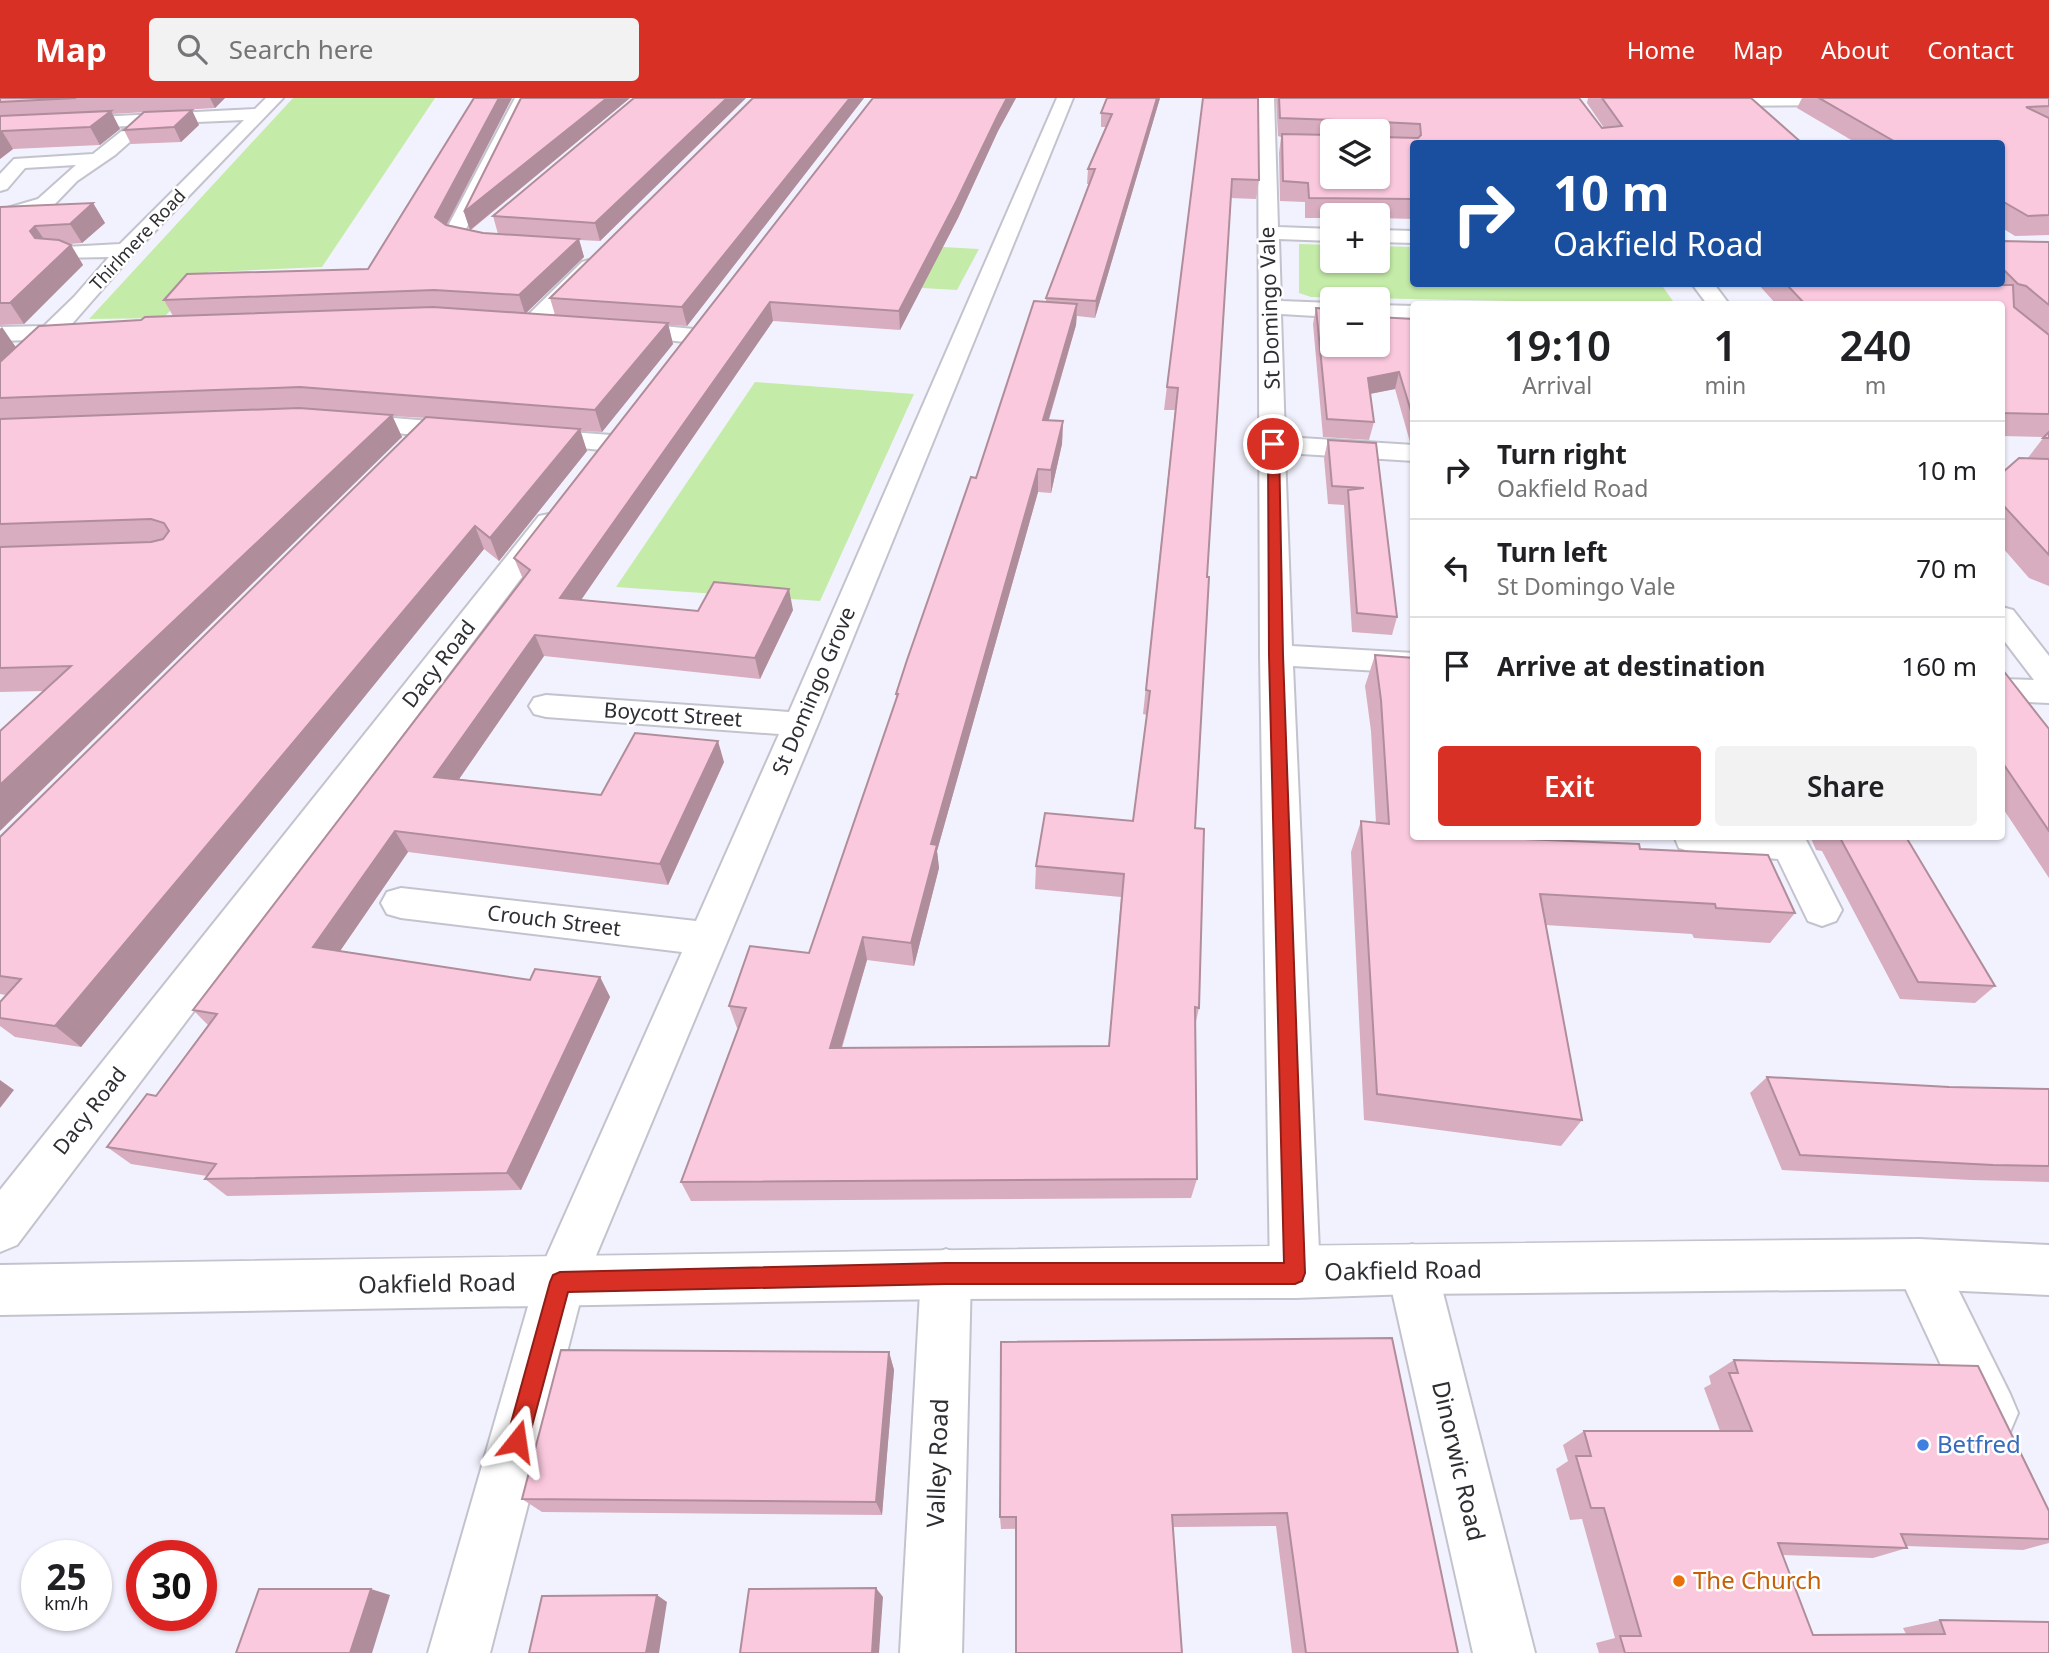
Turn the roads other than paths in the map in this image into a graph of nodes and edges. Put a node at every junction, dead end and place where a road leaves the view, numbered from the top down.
1 (275, 98) edge
2 (523, 98) edge
3 (1065, 98) edge
4 (1266, 98) edge
5 (1687, 100) edge
6 (1864, 100) edge
7 (1741, 101) junction
8 (260, 114) junction
9 (1763, 118) edge
10 (145, 120) junction
11 (0, 127) edge
12 (97, 159) junction
13 (0, 185) edge
14 (0, 216) edge
15 (495, 223) dead end
16 (1266, 230) junction
17 (1320, 234) edge
18 (1390, 236) edge
19 (1410, 237) edge
20 (474, 241) junction
21 (522, 245) edge
22 (582, 249) edge
23 (126, 250) junction
24 (55, 252) edge
25 (1271, 307) junction
26 (1320, 309) edge
27 (1390, 312) edge
28 (1410, 313) edge
29 (558, 326) edge
30 (598, 328) edge
31 (105, 330) edge
32 (50, 332) junction
33 (0, 334) edge
34 (669, 368) edge
35 (0, 381) edge
36 (325, 421) edge
37 (429, 429) junction
38 (1273, 444) junction
39 (1410, 453) edge
40 (399, 458) edge
41 (2006, 622) edge
42 (2049, 628) edge
43 (1276, 655) junction
44 (1410, 663) edge
45 (2049, 678) edge
46 (2005, 690) edge
47 (2049, 692) edge
48 (546, 706) dead end
49 (801, 724) junction
50 (1756, 840) edge
51 (1788, 841) edge
52 (401, 903) dead end
53 (1822, 910) dead end
54 (708, 939) junction
55 (0, 1228) edge
56 (1919, 1264) junction
57 (1412, 1269) junction
58 (2049, 1270) edge
59 (946, 1273) junction
60 (1295, 1273) junction
61 (560, 1282) junction
62 (0, 1290) edge
63 (2014, 1459) edge
64 (459, 1653) edge
65 (931, 1653) edge
66 (1504, 1653) edge

1 - 8 main road, Thirlmere Road
2 - 20 main road
3 - 49 main road, St Domingo Grove
4 - 16 main road, St Domingo Vale
5 - 7 main road
6 - 7 main road
7 - 9 main road
8 - 10 main road
8 - 23 main road, Thirlmere Road
10 - 11 main road
10 - 12 main road
12 - 13 main road
12 - 14 main road
15 - 20 main road
16 - 17 main road
16 - 25 main road, St Domingo Vale
18 - 19 main road
20 - 21 main road
22 - 29 main road
23 - 24 main road
23 - 32 main road, Thirlmere Road
25 - 26 main road
25 - 38 main road, St Domingo Vale
27 - 28 main road
30 - 34 main road
31 - 32 main road
32 - 33 main road
32 - 35 main road, Thirlmere Road
36 - 37 main road
37 - 40 main road
37 - 55 main road, Dacy Road
38 - 39 main road
38 - 43 main road, St Domingo Vale
41 - 42 main road
41 - 45 main road
43 - 44 main road
43 - 60 main road, St Domingo Vale
46 - 47 main road
48 - 49 main road, Boycott Street
49 - 54 main road, St Domingo Grove
50 - 51 main road
51 - 53 main road
52 - 54 main road, Crouch Street
54 - 61 main road, St Domingo Grove
56 - 57 main road, Oakfield Road
56 - 58 main road, Oakfield Road
56 - 63 main road
57 - 60 main road, Oakfield Road
57 - 66 main road, Dinorwic Road
59 - 60 main road, Oakfield Road
59 - 61 main road, Oakfield Road
59 - 65 main road, Valley Road
61 - 62 main road, Oakfield Road
61 - 64 main road, St Domingo Grove

